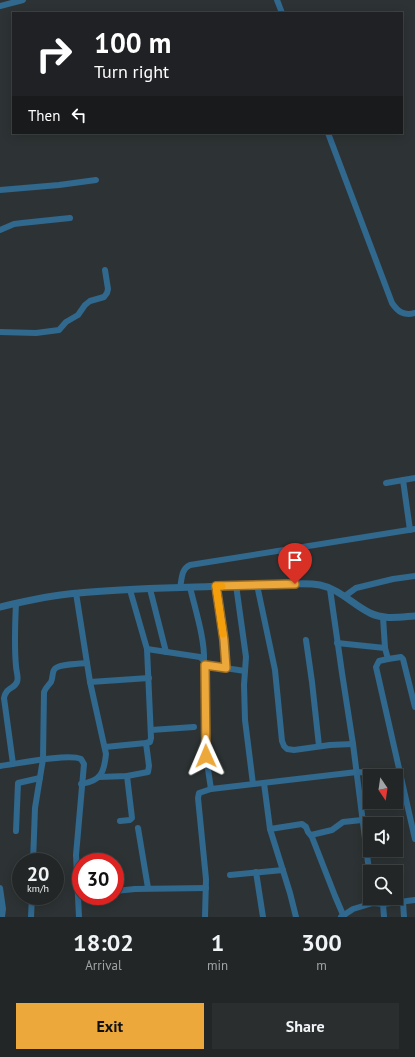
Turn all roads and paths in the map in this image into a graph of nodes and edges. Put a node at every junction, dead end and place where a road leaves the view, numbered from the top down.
1 (23, 0) edge
2 (277, 0) edge
3 (0, 6) edge
4 (282, 12) edge
5 (328, 134) edge
6 (96, 180) dead end
7 (0, 190) edge
8 (70, 218) dead end
9 (0, 230) edge
10 (105, 270) dead end
11 (415, 315) edge
12 (0, 332) edge
13 (415, 478) edge
14 (403, 480) junction
15 (386, 483) dead end
16 (413, 530) edge
17 (415, 576) edge
18 (236, 585) junction
19 (257, 585) junction
20 (216, 586) junction
21 (190, 587) junction
22 (180, 588) junction
23 (150, 589) junction
24 (330, 589) junction
25 (130, 590) junction
26 (76, 593) junction
27 (345, 596) junction
28 (16, 603) junction
29 (0, 607) edge
30 (415, 616) edge
31 (383, 617) junction
32 (306, 640) dead end
33 (337, 643) junction
34 (385, 648) junction
35 (147, 649) junction
36 (166, 652) junction
37 (388, 659) junction
38 (87, 663) junction
39 (205, 663) junction
40 (226, 668) junction
41 (245, 671) junction
42 (149, 678) junction
43 (90, 682) junction
44 (415, 707) edge
45 (194, 727) dead end
46 (151, 730) junction
47 (146, 743) junction
48 (353, 744) junction
49 (319, 746) junction
50 (105, 748) junction
51 (43, 759) junction
52 (13, 764) junction
53 (0, 766) edge
54 (399, 769) edge
55 (357, 772) junction
56 (363, 772) edge
57 (127, 776) junction
58 (99, 777) junction
59 (40, 778) junction
60 (264, 783) junction
61 (81, 784) junction
62 (254, 784) junction
63 (403, 785) edge
64 (211, 790) junction
65 (362, 820) junction
66 (120, 821) dead end
67 (138, 828) dead end
68 (270, 829) junction
69 (16, 831) dead end
70 (311, 835) junction
71 (415, 839) edge
72 (33, 853) edge
73 (76, 853) edge
74 (368, 865) edge
75 (283, 870) junction
76 (256, 872) junction
77 (230, 875) dead end
78 (0, 888) edge
79 (148, 888) junction
80 (206, 888) junction
81 (124, 890) edge
82 (415, 900) edge
83 (403, 902) joint
84 (363, 904) edge
85 (32, 905) edge
86 (80, 905) edge
87 (382, 905) edge
88 (343, 916) edge
89 (2, 917) edge
90 (31, 917) edge
91 (81, 917) edge
92 (206, 917) edge
93 (263, 917) edge
94 (296, 917) edge
95 (384, 917) edge
96 (404, 917) edge

1 - 3 street
2 - 4 street
5 - 11 street
6 - 7 street
8 - 9 street
10 - 12 street
13 - 14 street
14 - 15 street
14 - 16 street
16 - 22 street
17 - 27 street
18 - 19 street
18 - 20 street
18 - 41 street
19 - 24 street
19 - 49 street
20 - 21 street
20 - 40 street
21 - 22 street
21 - 39 street
22 - 23 street
23 - 25 street
23 - 36 street
24 - 27 street
24 - 33 street
25 - 26 street
25 - 35 street
26 - 28 street
26 - 38 street
27 - 31 street
28 - 29 street
28 - 52 street
30 - 31 street
31 - 34 street
32 - 49 street
33 - 34 street
33 - 48 street
34 - 37 street
35 - 36 street
35 - 42 street
36 - 39 street
37 - 44 street
37 - 54 street
38 - 43 street
38 - 51 street
39 - 40 street
39 - 64 street
40 - 41 street
41 - 62 street
42 - 43 street
42 - 46 street
43 - 50 street
45 - 46 street
46 - 47 street
47 - 50 street
47 - 57 street
48 - 49 street
48 - 55 street
50 - 58 street
51 - 52 street
51 - 59 street
51 - 61 street
52 - 53 street
55 - 56 street
55 - 60 street
55 - 65 street
57 - 58 street
57 - 66 street
58 - 61 street
59 - 69 street
59 - 72 street
60 - 62 street
60 - 68 street
61 - 73 street
62 - 64 street
63 - 71 street
64 - 80 street
65 - 70 street
65 - 74 street
67 - 79 street
68 - 70 street
68 - 75 street
70 - 88 street
75 - 76 street
75 - 94 street
76 - 77 street
76 - 93 street
78 - 89 street
79 - 80 street
79 - 81 street
80 - 92 street
82 - 83 street
83 - 96 street
84 - 88 street
85 - 90 street
86 - 91 street
87 - 95 street

